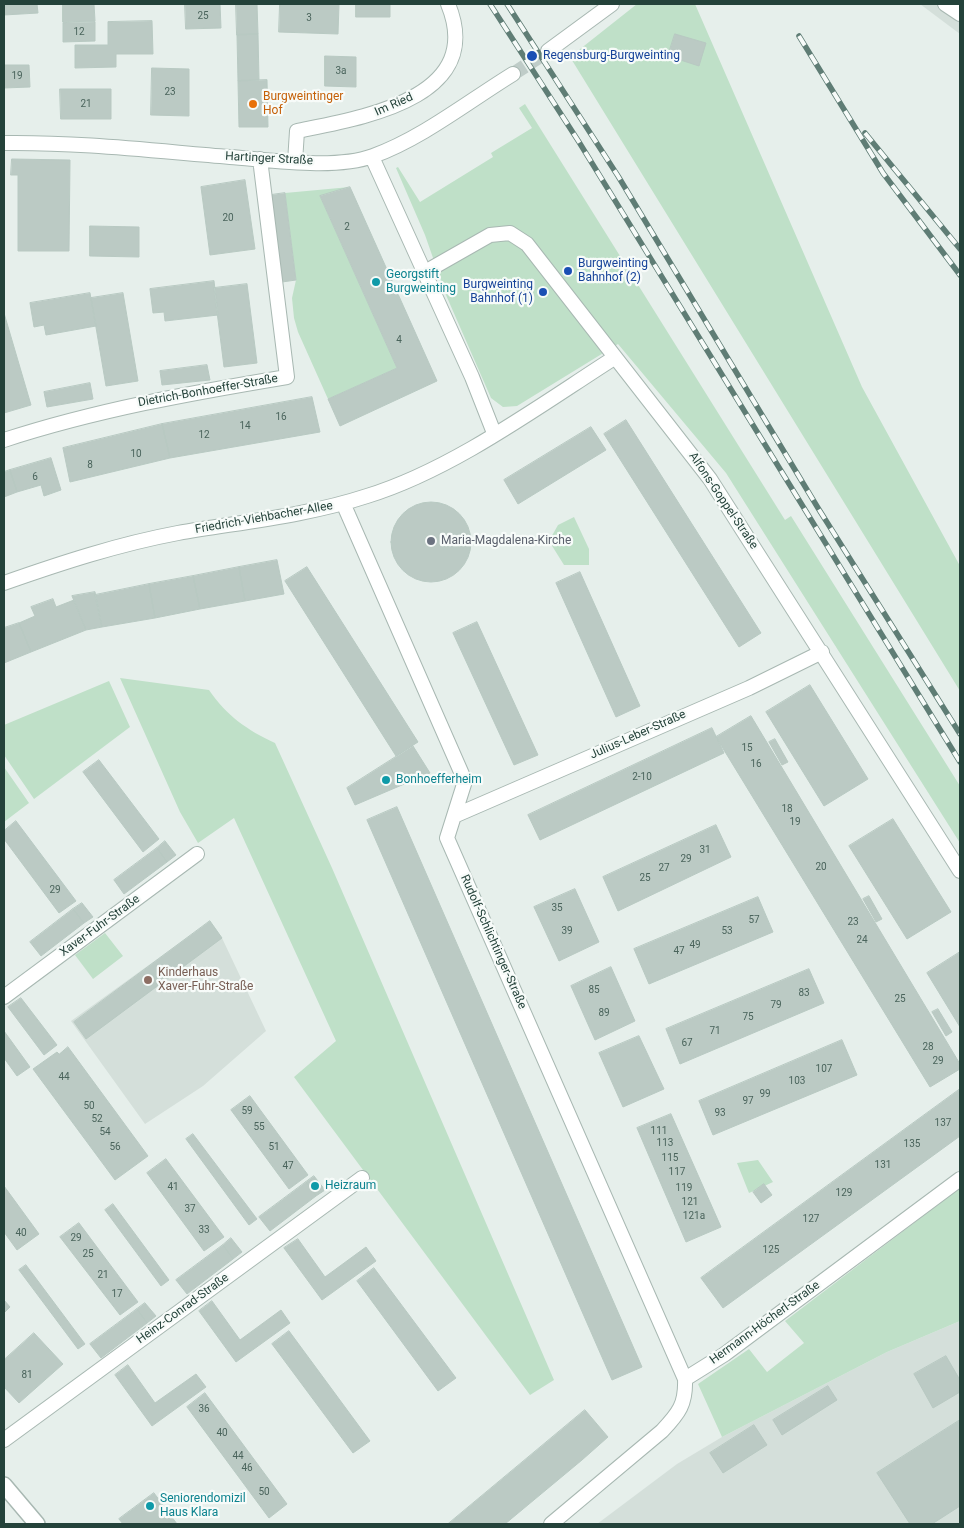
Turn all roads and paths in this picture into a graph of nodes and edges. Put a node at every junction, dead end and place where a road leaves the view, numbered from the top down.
1 (448, 4) edge
2 (612, 4) edge
3 (946, 4) edge
4 (960, 14) edge
5 (548, 51) tunnel mouth
6 (513, 74) tunnel mouth
7 (4, 143) edge
8 (372, 157) junction
9 (260, 159) junction
10 (295, 162) junction
11 (425, 272) junction
12 (614, 358) junction
13 (494, 433) junction
14 (4, 440) edge
15 (343, 503) junction
16 (4, 583) edge
17 (822, 652) junction
18 (454, 816) junction
19 (197, 854) dead end
20 (960, 871) edge
21 (4, 997) edge
22 (362, 1178) dead end
23 (960, 1179) edge
24 (685, 1379) junction
25 (4, 1440) edge
26 (4, 1485) edge
27 (37, 1524) edge
28 (551, 1524) edge

1 - 10 street, Im Ried
2 - 5 street
3 - 4 street
6 - 8 street, Hartinger Straße
7 - 9 street, Hartinger Straße
8 - 10 street, Hartinger Straße
8 - 11 street
9 - 10 street, Hartinger Straße
9 - 14 street, Dietrich-Bonhoeffer-Straße
11 - 12 street, Alfons-Goppel-Straße
11 - 13 street
12 - 13 street, Friedrich-Viehbacher-Allee
12 - 17 street, Alfons-Goppel-Straße
13 - 15 street, Friedrich-Viehbacher-Allee
15 - 16 street, Friedrich-Viehbacher-Allee
15 - 18 street, Rudolf-Schlichtinger-Straße
17 - 18 street, Julius-Leber-Straße
17 - 20 street, Alfons-Goppel-Straße
18 - 24 street, Rudolf-Schlichtinger-Straße
19 - 21 street, Xaver-Fuhr-Straße
22 - 25 street, Heinz-Conrad-Straße
23 - 24 street, Hermann-Höcherl-Straße
24 - 28 street
26 - 27 street

